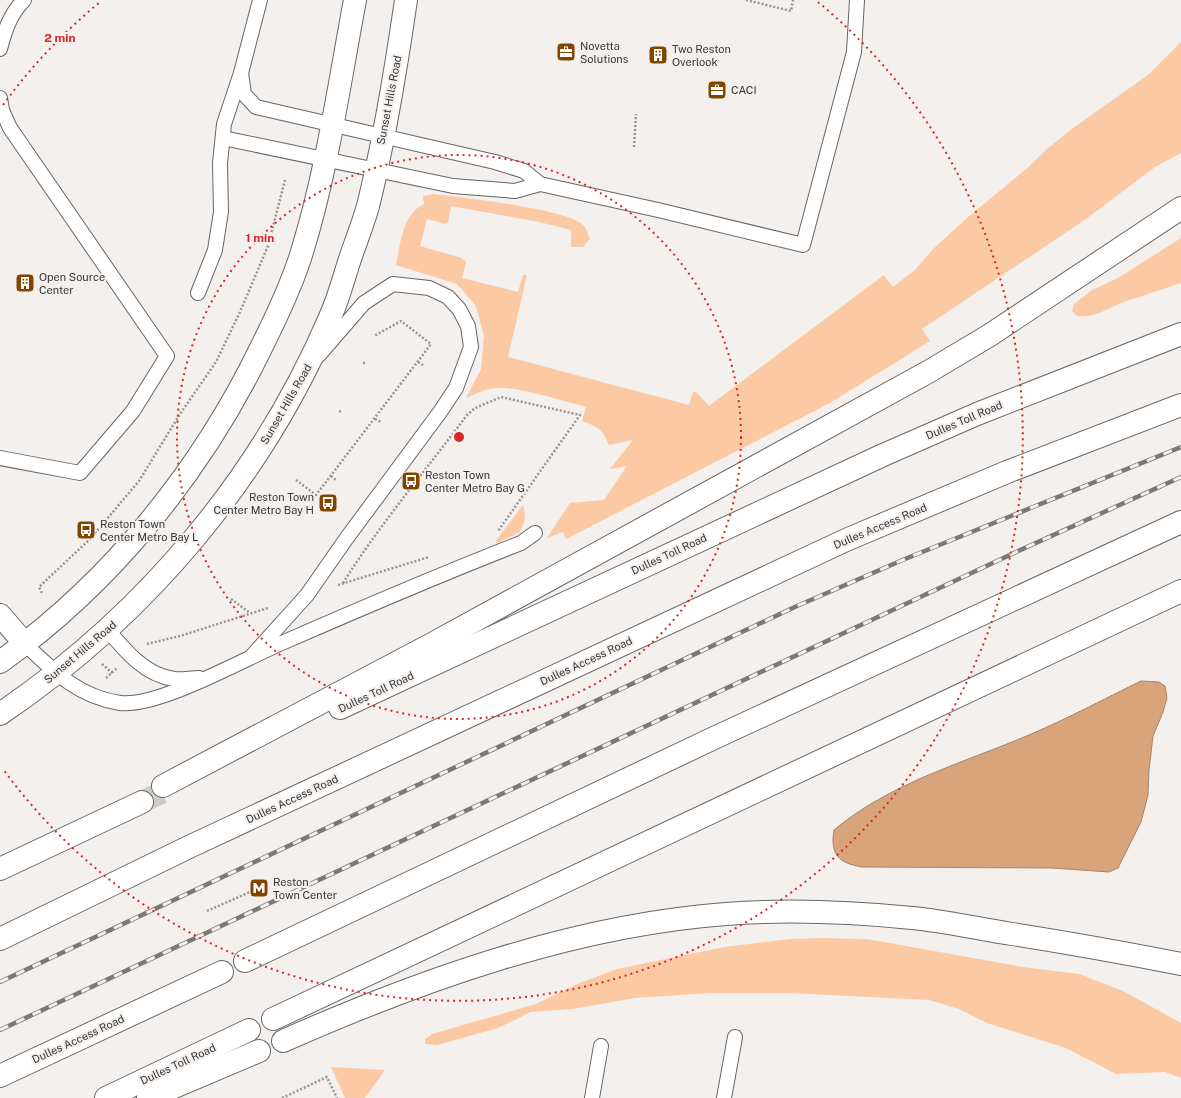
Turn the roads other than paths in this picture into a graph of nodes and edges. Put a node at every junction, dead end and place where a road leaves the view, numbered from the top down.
1 (24, 0) edge
2 (260, 0) edge
3 (355, 0) edge
4 (406, 0) edge
5 (857, 0) edge
6 (0, 49) edge
7 (241, 73) junction
8 (0, 98) edge
9 (333, 124) junction
10 (383, 135) junction
11 (223, 138) junction
12 (325, 160) junction
13 (376, 172) junction
14 (540, 184) junction
15 (1181, 208) edge
16 (198, 293) dead end
17 (1181, 334) edge
18 (307, 369) junction
19 (1181, 405) edge
20 (0, 458) edge
21 (1181, 522) edge
22 (536, 533) dead end
23 (1181, 591) edge
24 (0, 615) edge
25 (108, 630) junction
26 (25, 644) junction
27 (252, 656) junction
28 (0, 662) edge
29 (54, 673) junction
30 (208, 677) junction
31 (0, 714) edge
32 (141, 800) tunnel mouth
33 (0, 869) edge
34 (0, 939) edge
35 (245, 961) dead end
36 (1181, 964) edge
37 (222, 972) dead end
38 (273, 1019) dead end
39 (250, 1030) dead end
40 (735, 1037) dead end
41 (283, 1041) dead end
42 (601, 1046) dead end
43 (259, 1051) dead end
44 (0, 1076) edge
45 (106, 1098) edge
46 (148, 1098) edge
47 (592, 1098) edge
48 (724, 1098) edge

1 - 6 lane
2 - 7 lane
3 - 9 main road
4 - 10 main road, Sunset Hills Road
5 - 14 lane
7 - 9 lane
7 - 11 lane
8 - 20 lane
9 - 10 lane
9 - 12 main road
10 - 13 main road, Sunset Hills Road
10 - 14 lane
11 - 12 lane
11 - 16 lane
12 - 13 lane
12 - 26 main road
13 - 14 lane
13 - 18 main road, Sunset Hills Road
15 - 17 main road, Dulles Toll Road
18 - 25 main road, Sunset Hills Road
18 - 27 lane
19 - 34 main road, Dulles Access Road
21 - 35 main road
22 - 27 lane
23 - 38 main road
24 - 26 main road
25 - 29 main road, Sunset Hills Road
25 - 30 lane
26 - 28 main road
26 - 29 lane
27 - 30 lane
29 - 30 lane
29 - 31 main road, Sunset Hills Road
32 - 33 main road
36 - 41 main road
37 - 44 main road, Dulles Access Road
39 - 45 main road, Dulles Toll Road
40 - 48 lane
42 - 47 lane
43 - 46 main road

